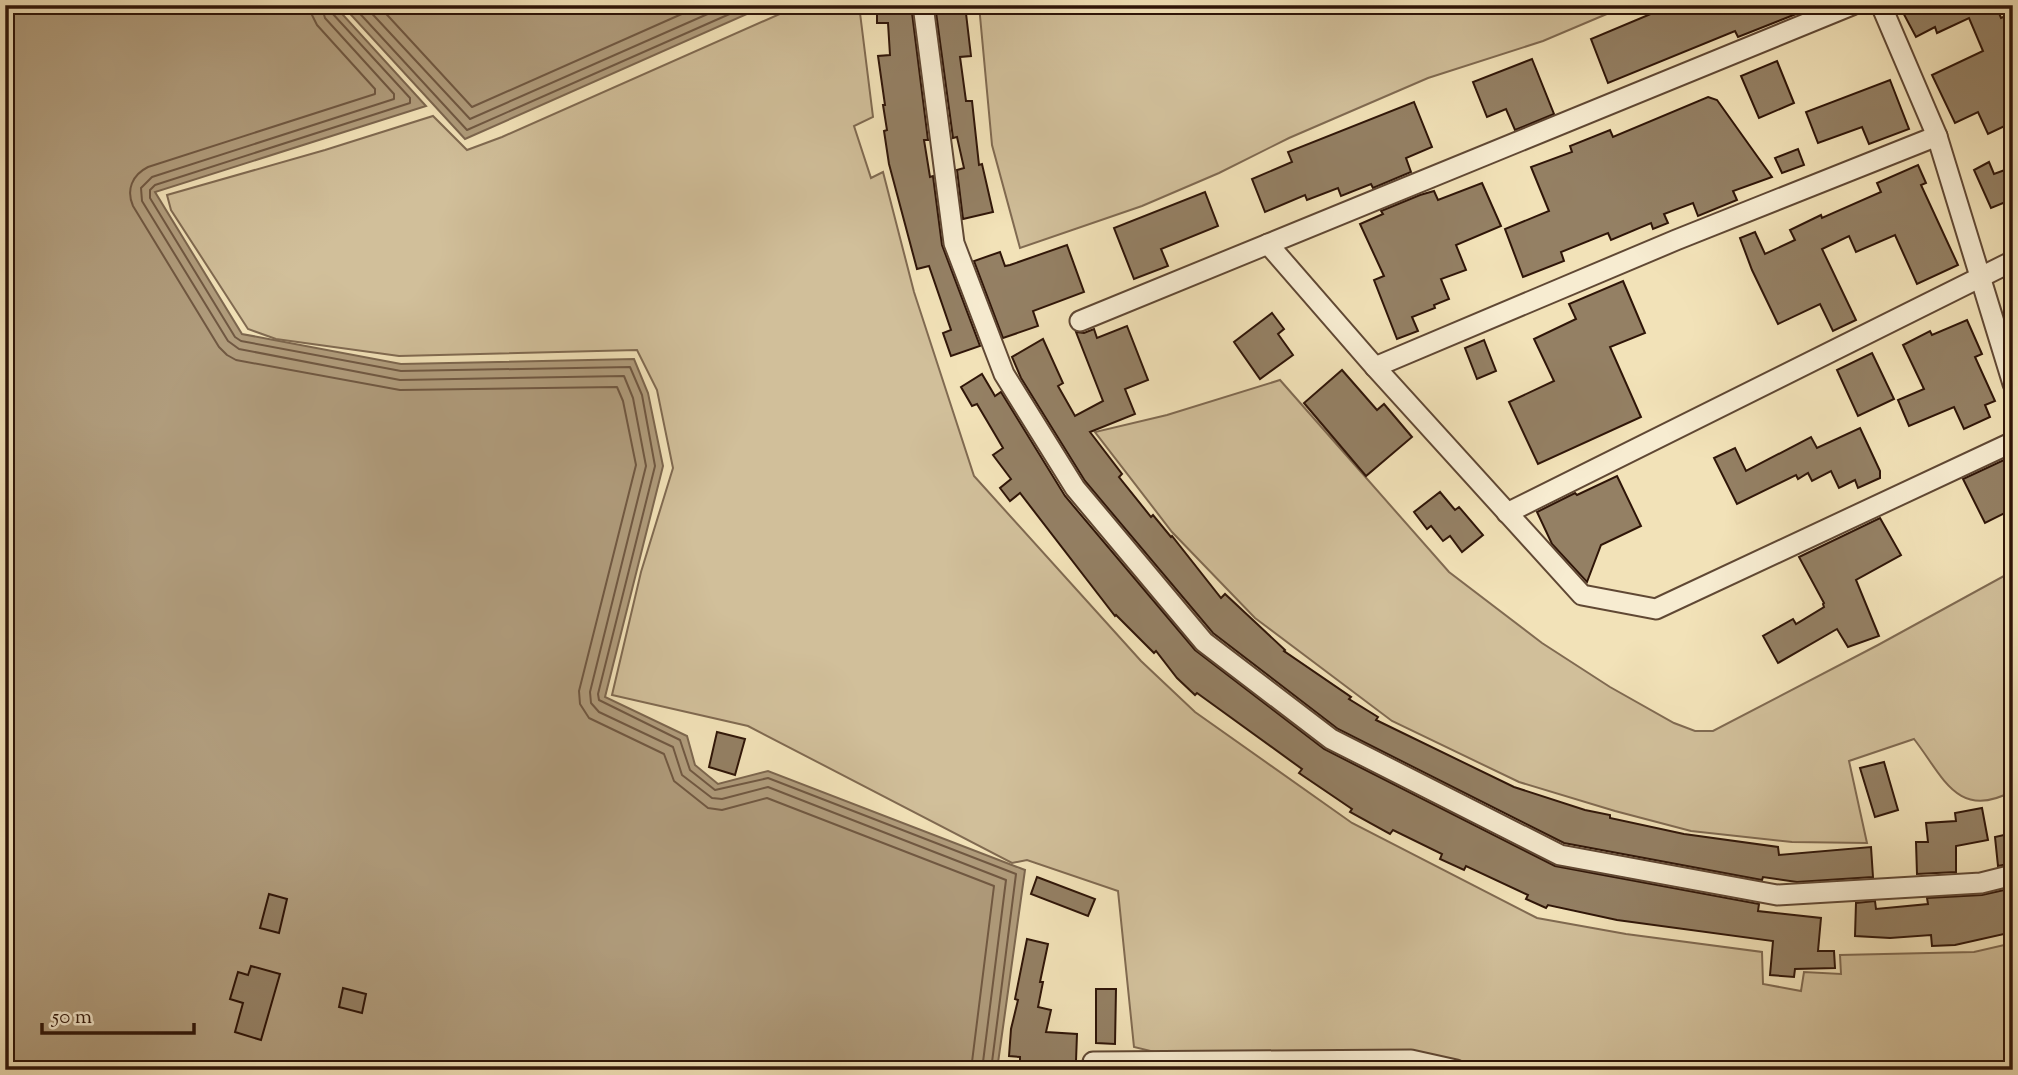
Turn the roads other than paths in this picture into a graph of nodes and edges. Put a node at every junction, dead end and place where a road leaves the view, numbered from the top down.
1 (923, 5) edge
2 (1852, 5) edge
3 (1881, 5) edge
4 (1937, 136) junction
5 (1268, 244) junction
6 (2013, 261) edge
7 (1981, 275) junction
8 (1080, 321) dead end
9 (1374, 367) junction
10 (2013, 384) edge
11 (2013, 442) edge
12 (1507, 513) junction
13 (2013, 875) edge
14 (1093, 1070) edge
15 (1456, 1070) edge

1 - 13 street
2 - 5 street
3 - 4 street
4 - 7 street
4 - 9 street
5 - 8 street
5 - 9 street
6 - 7 street
7 - 10 street
7 - 12 street
9 - 12 street
11 - 12 street
14 - 15 street

